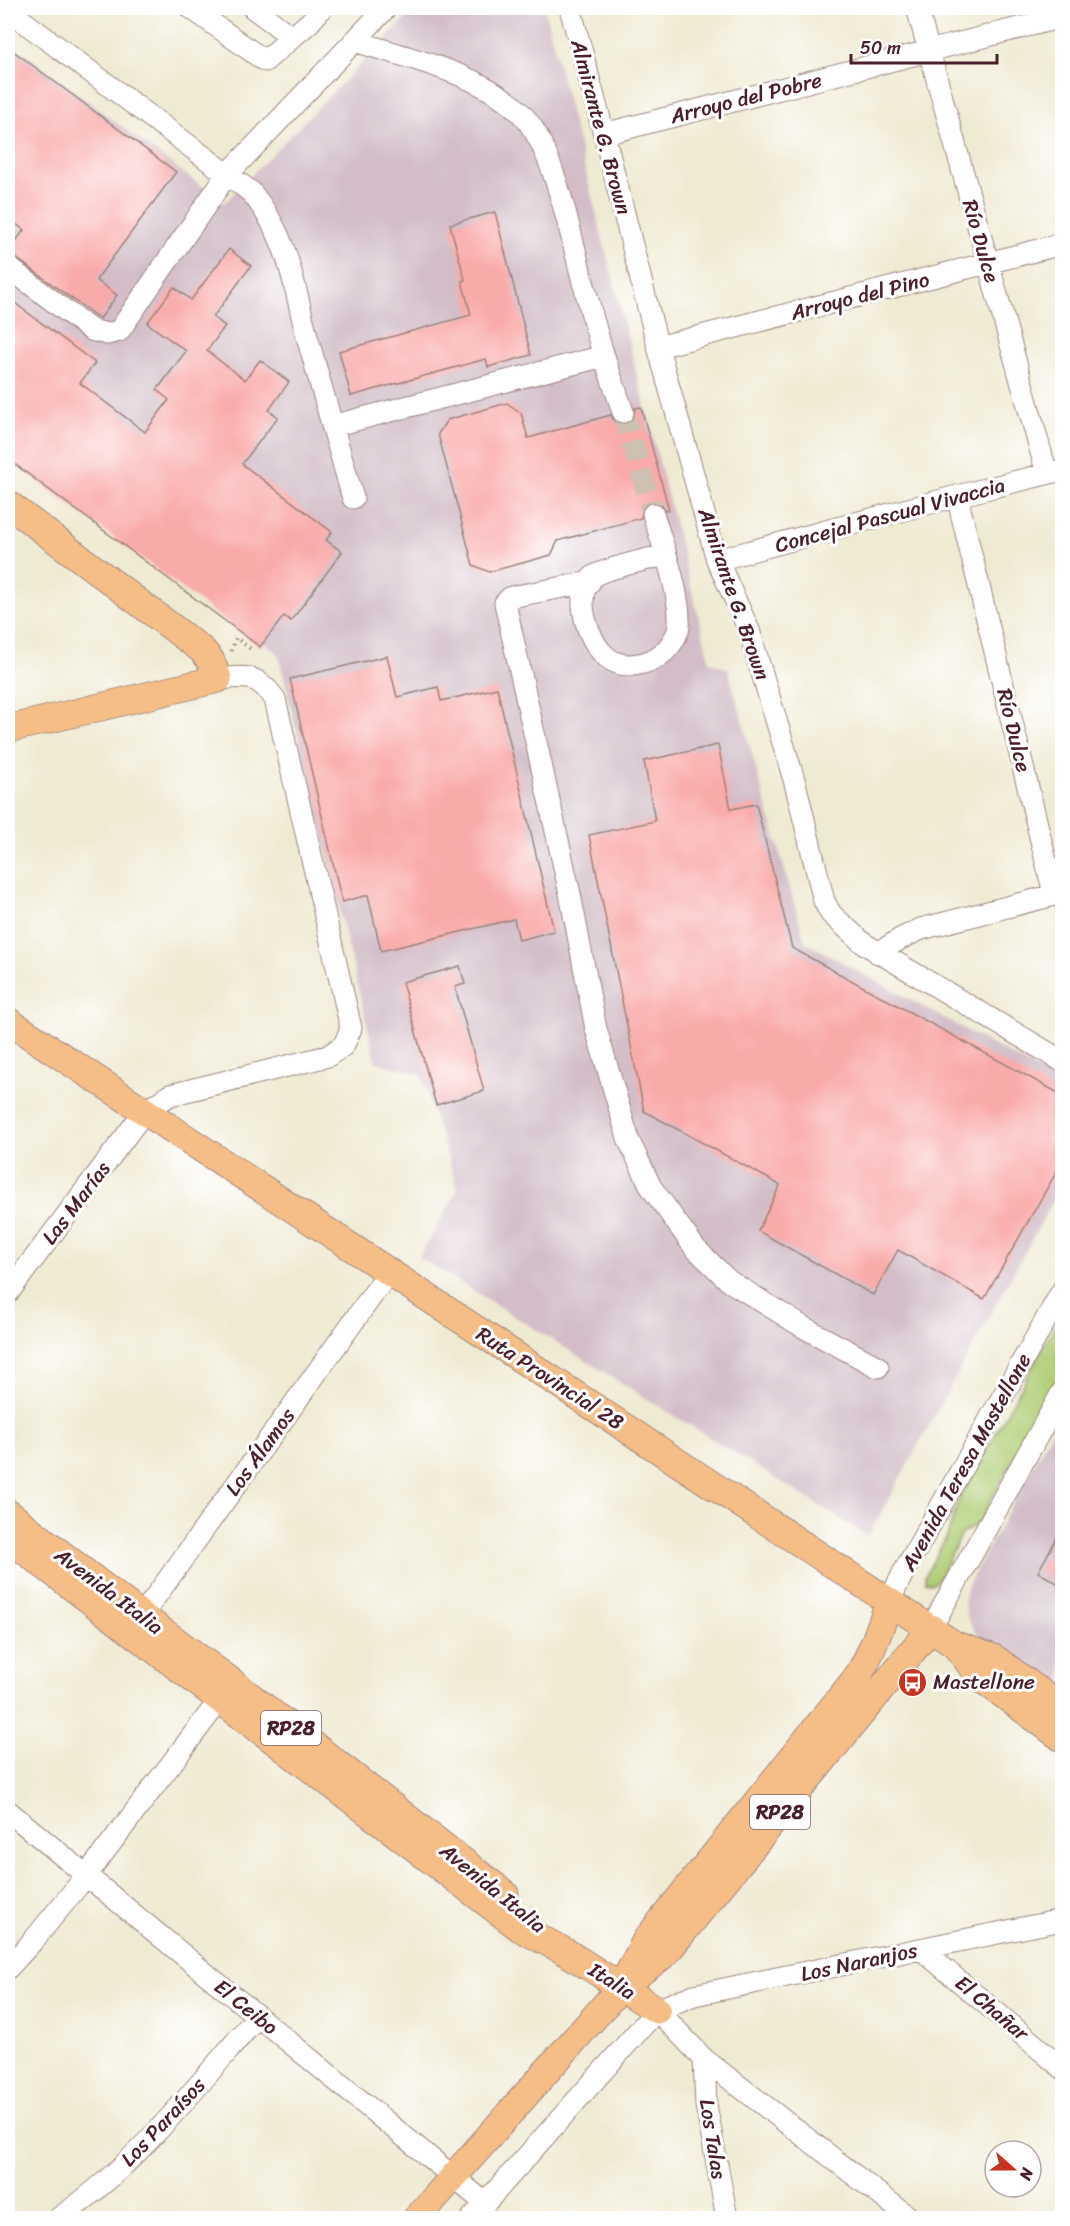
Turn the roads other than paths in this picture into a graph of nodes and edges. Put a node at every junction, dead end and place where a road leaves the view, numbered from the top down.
1 (191, 8) edge
2 (253, 8) edge
3 (322, 8) edge
4 (386, 8) edge
5 (570, 8) edge
6 (917, 8) edge
7 (8, 10) edge
8 (1062, 17) edge
9 (292, 37) junction
10 (354, 41) junction
11 (928, 52) junction
12 (604, 134) junction
13 (226, 176) junction
14 (1062, 243) edge
15 (987, 264) junction
16 (8, 267) edge
17 (658, 347) junction
18 (604, 356) junction
19 (623, 412) tunnel mouth
20 (332, 426) junction
21 (1055, 472) edge
22 (957, 496) junction
23 (353, 498) dead end
24 (8, 504) edge
25 (653, 514) tunnel mouth
26 (665, 555) junction
27 (717, 560) junction
28 (590, 582) junction
29 (218, 679) junction
30 (8, 729) edge
31 (1058, 894) edge
32 (878, 953) junction
33 (8, 1021) edge
34 (1062, 1061) edge
35 (144, 1112) junction
36 (388, 1272) junction
37 (1062, 1291) edge
38 (8, 1293) edge
39 (878, 1367) dead end
40 (1062, 1392) edge
41 (8, 1513) edge
42 (8, 1538) edge
43 (889, 1602) junction
44 (136, 1624) junction
45 (931, 1628) junction
46 (955, 1645) junction
47 (226, 1691) junction
48 (1062, 1708) edge
49 (1062, 1738) edge
50 (8, 1811) edge
51 (86, 1876) junction
52 (1062, 1920) edge
53 (921, 1949) junction
54 (567, 1952) joint
55 (8, 1968) edge
56 (621, 1987) junction
57 (657, 2010) junction
58 (257, 2017) junction
59 (704, 2058) junction
60 (1062, 2068) edge
61 (452, 2177) junction
62 (478, 2211) edge
63 (59, 2218) edge
64 (417, 2218) edge
65 (727, 2218) edge
66 (910, 2218) edge

1 - 9 street
2 - 9 street
3 - 9 street
4 - 10 street
5 - 12 street, Almirante G. Brown
6 - 11 street, Río Dulce
7 - 13 street
8 - 11 street, Arroyo del Pobre
10 - 13 street
10 - 18 street
11 - 12 street, Arroyo del Pobre
11 - 15 street, Río Dulce
12 - 17 street, Almirante G. Brown
13 - 16 street
13 - 20 street
14 - 15 street, Arroyo del Pino
15 - 17 street, Arroyo del Pino
15 - 21 street, Río Dulce
17 - 27 street, Almirante G. Brown
18 - 19 street
18 - 20 street
20 - 23 street
21 - 22 street, Concejal Pascual Vivaccia
22 - 27 street, Concejal Pascual Vivaccia
22 - 31 street, Río Dulce
24 - 29 main road
25 - 26 street
26 - 28 street
26 - 28 street
27 - 32 street, Almirante G. Brown
28 - 39 street
29 - 30 main road
29 - 35 street, Las Marías
31 - 32 street
32 - 34 street, Almirante G. Brown
33 - 35 main road, Ruta Provincial 28
35 - 36 main road, Ruta Provincial 28
35 - 38 street, Las Marías
36 - 43 main road, Ruta Provincial 28
36 - 44 street, Los Álamos
37 - 43 street, Avenida Teresa Mastellone
40 - 45 street
41 - 44 main road, Avenida Italia / RP28
42 - 44 main road, Avenida Italia / RP28
43 - 45 main road, Ruta Provincial 28
43 - 56 main road, RP28
44 - 47 main road, Avenida Italia / RP28
45 - 46 main road, Ruta Provincial 28
45 - 56 main road, RP28
46 - 48 main road
46 - 49 main road
47 - 51 street
47 - 54 main road, Avenida Italia / RP28
50 - 51 street, El Ceibo
51 - 55 street
51 - 58 street, El Ceibo
52 - 53 street, Los Naranjos
53 - 57 street, Los Naranjos
53 - 60 street, El Chañar
54 - 56 main road, Italia
56 - 57 main road, Italia
56 - 61 main road
57 - 59 street
57 - 62 street
58 - 61 street, El Ceibo
58 - 63 street, Los Paraísos
59 - 65 street, Los Talas
59 - 66 street
61 - 62 street, El Ceibo
61 - 64 main road

